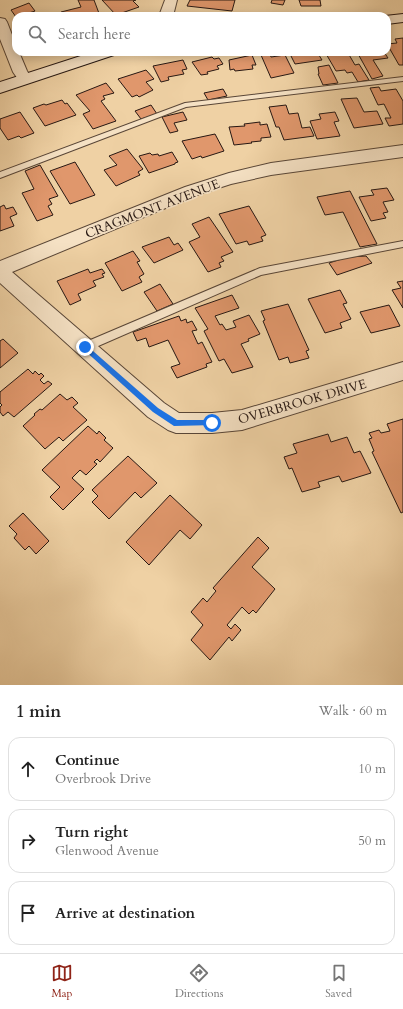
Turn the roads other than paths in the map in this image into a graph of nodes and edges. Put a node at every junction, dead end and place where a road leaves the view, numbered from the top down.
1 (171, 0) edge
2 (167, 12) edge
3 (403, 18) edge
4 (391, 20) edge
5 (0, 22) edge
6 (12, 52) edge
7 (14, 56) edge
8 (97, 56) edge
9 (26, 79) junction
10 (403, 79) edge
11 (0, 88) edge
12 (403, 151) edge
13 (0, 175) edge
14 (403, 244) edge
15 (0, 270) edge
16 (85, 347) junction
17 (403, 371) edge

1 - 2 street
3 - 4 street
5 - 6 street
7 - 9 street
8 - 9 street
9 - 11 street
10 - 13 lane
12 - 15 street, CRAGMONT AVENUE
14 - 16 lane
15 - 16 street
16 - 17 street, OVERBROOK DRIVE

